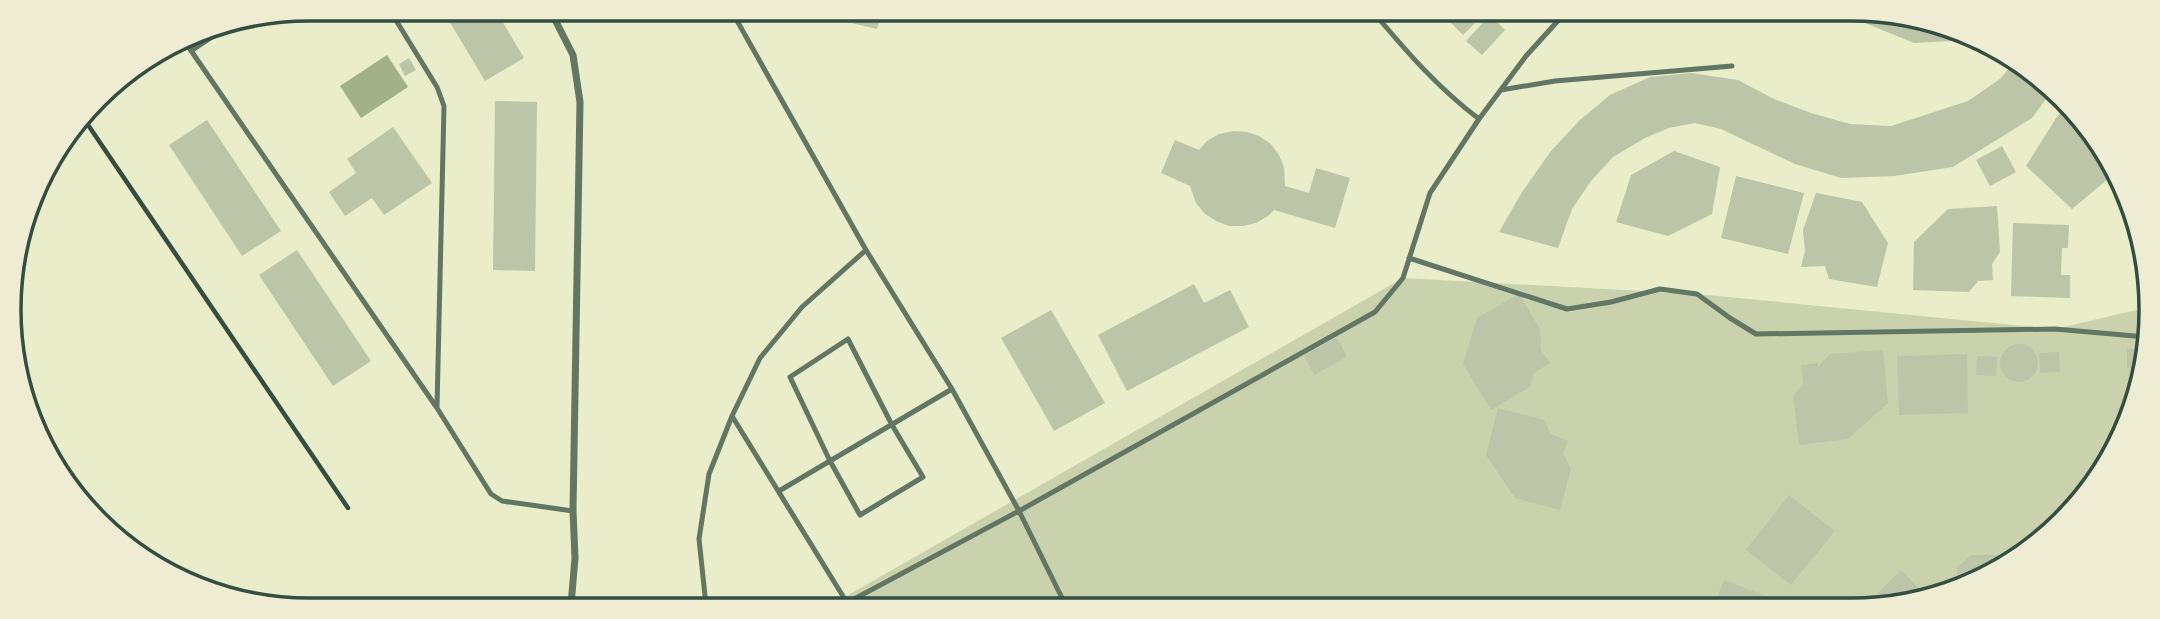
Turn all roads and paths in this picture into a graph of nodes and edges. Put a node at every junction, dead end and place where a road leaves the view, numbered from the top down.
1 (397, 21) edge
2 (556, 21) edge
3 (737, 21) edge
4 (1381, 21) edge
5 (1557, 21) edge
6 (207, 40) edge
7 (189, 48) edge
8 (191, 51) junction
9 (1731, 66) dead end
10 (1501, 90) junction
11 (1479, 119) junction
12 (88, 125) edge
13 (866, 250) junction
14 (1409, 258) junction
15 (2138, 336) edge
16 (952, 389) junction
17 (437, 408) junction
18 (732, 416) junction
19 (892, 425) junction
20 (830, 461) junction
21 (779, 491) junction
22 (348, 508) dead end
23 (573, 511) junction
24 (1019, 511) junction
25 (572, 598) edge
26 (705, 598) edge
27 (845, 598) edge
28 (860, 598) edge
29 (1062, 598) edge

1 - 17 lane
2 - 23 street
3 - 13 lane
4 - 11 lane
5 - 10 lane
6 - 8 lane
7 - 8 lane
8 - 17 lane
9 - 10 lane
10 - 11 lane
11 - 14 lane
12 - 22 path
13 - 16 lane
13 - 18 lane
14 - 15 lane
14 - 24 lane
16 - 19 lane
16 - 24 lane
17 - 23 lane
18 - 21 lane
18 - 26 lane
19 - 20 lane
19 - 20 lane
19 - 20 lane
20 - 21 lane
21 - 27 lane
23 - 25 street
24 - 28 lane
24 - 29 lane

